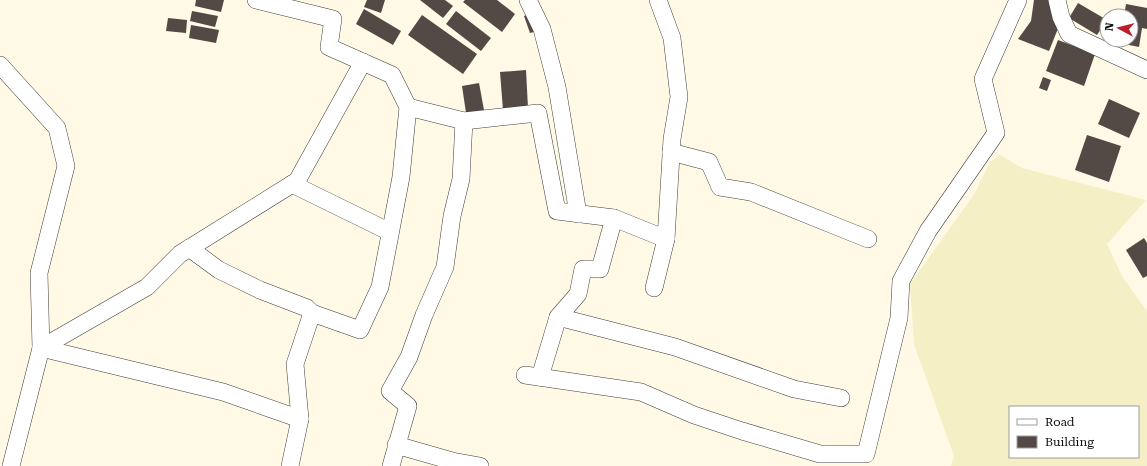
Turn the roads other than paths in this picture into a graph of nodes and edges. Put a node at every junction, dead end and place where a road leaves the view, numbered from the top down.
1 (256, 0) edge
2 (528, 0) edge
3 (658, 0) edge
4 (1018, 0) edge
5 (1057, 0) edge
6 (362, 62) junction
7 (0, 66) edge
8 (1147, 70) edge
9 (408, 107) junction
10 (464, 121) junction
11 (671, 152) junction
12 (292, 184) junction
13 (578, 214) junction
14 (614, 218) junction
15 (390, 232) junction
16 (666, 239) junction
17 (868, 239) dead end
18 (189, 248) junction
19 (654, 288) dead end
20 (312, 314) junction
21 (558, 317) junction
22 (41, 348) junction
23 (840, 398) dead end
24 (300, 419) junction
25 (396, 445) junction
26 (11, 466) edge
27 (290, 466) edge
28 (391, 466) edge
29 (480, 466) edge

1 - 6 street
2 - 13 street
3 - 11 street
4 - 21 street
5 - 8 street
6 - 9 street
6 - 12 street
7 - 22 street
9 - 10 street
9 - 15 street
10 - 13 street
10 - 25 street
11 - 16 street
11 - 17 street
12 - 15 street
12 - 18 street
13 - 14 street
14 - 16 street
14 - 21 street
15 - 20 street
16 - 19 street
18 - 20 street
18 - 22 street
20 - 24 street
21 - 23 street
22 - 24 street
22 - 26 street
24 - 27 street
25 - 28 street
25 - 29 street

